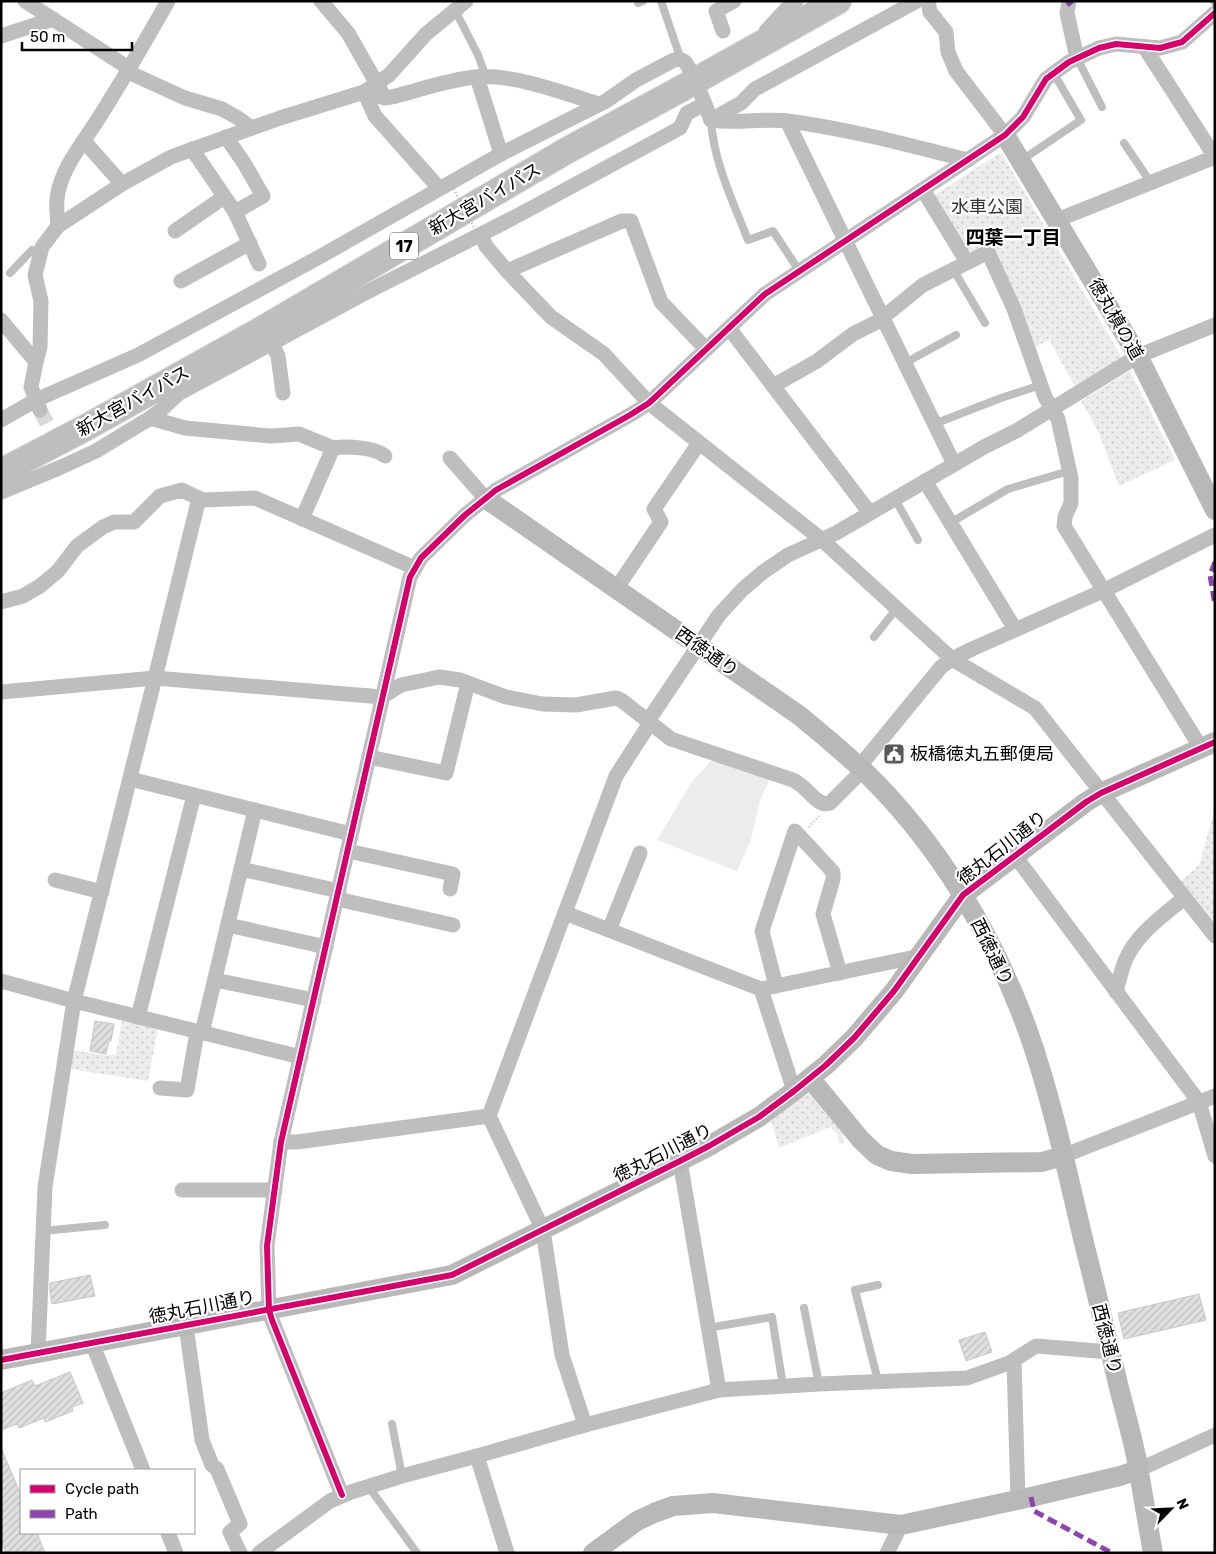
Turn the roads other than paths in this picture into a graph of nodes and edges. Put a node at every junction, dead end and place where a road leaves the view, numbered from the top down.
1 (25, 1) edge
2 (168, 1) edge
3 (321, 1) edge
4 (661, 1) edge
5 (734, 1) edge
6 (838, 1) edge
7 (917, 1) edge
8 (928, 1) edge
9 (1069, 1) edge
10 (461, 6) edge
11 (807, 8) edge
12 (1215, 13) edge
13 (54, 19) junction
14 (723, 30) dead end
15 (1, 36) edge
16 (1145, 48) junction
17 (1078, 58) junction
18 (689, 70) junction
19 (129, 71) junction
20 (1054, 74) junction
21 (481, 77) junction
22 (377, 83) junction
23 (364, 92) junction
24 (385, 98) junction
25 (599, 104) junction
26 (705, 104) junction
27 (1102, 107) dead end
28 (711, 120) junction
29 (787, 121) junction
30 (252, 128) junction
31 (1006, 135) junction
32 (226, 137) junction
33 (84, 141) junction
34 (1124, 142) dead end
35 (192, 149) junction
36 (502, 154) junction
37 (1215, 157) edge
38 (968, 160) junction
39 (1021, 160) junction
40 (1151, 183) junction
41 (122, 184) junction
42 (444, 190) junction
43 (923, 190) junction
44 (224, 197) junction
45 (235, 212) junction
46 (1057, 220) junction
47 (58, 226) junction
48 (174, 231) dead end
49 (481, 231) junction
50 (845, 241) junction
51 (250, 243) junction
52 (39, 246) junction
53 (967, 262) junction
54 (259, 264) dead end
55 (953, 269) junction
56 (507, 271) junction
57 (800, 272) junction
58 (10, 273) dead end
59 (181, 281) dead end
60 (882, 317) junction
61 (1, 320) edge
62 (985, 323) dead end
63 (1215, 325) edge
64 (729, 328) junction
65 (956, 335) dead end
66 (272, 344) junction
67 (706, 349) junction
68 (1138, 356) junction
69 (36, 362) junction
70 (904, 363) junction
71 (1041, 385) junction
72 (773, 386) junction
73 (283, 393) dead end
74 (178, 394) junction
75 (649, 403) junction
76 (38, 405) junction
77 (1051, 409) junction
78 (150, 418) junction
79 (1, 420) edge
80 (934, 424) junction
81 (85, 428) junction
82 (699, 443) junction
83 (333, 448) junction
84 (385, 456) dead end
85 (1, 457) edge
86 (450, 458) dead end
87 (954, 464) junction
88 (1069, 471) junction
89 (1, 472) edge
90 (926, 481) junction
91 (1, 492) edge
92 (199, 498) junction
93 (485, 498) junction
94 (894, 499) junction
95 (1215, 510) edge
96 (870, 514) junction
97 (302, 519) junction
98 (950, 523) junction
99 (1215, 535) edge
100 (821, 540) junction
101 (918, 540) dead end
102 (415, 568) junction
103 (616, 589) junction
104 (1105, 590) junction
105 (1, 602) edge
106 (897, 608) junction
107 (1015, 629) junction
108 (874, 636) dead end
109 (699, 646) junction
110 (952, 659) junction
111 (155, 678) junction
112 (468, 683) junction
113 (1, 692) edge
114 (382, 697) junction
115 (649, 722) junction
116 (1208, 745) edge
117 (369, 757) junction
118 (861, 769) junction
119 (130, 779) junction
120 (1101, 793) junction
121 (194, 795) junction
122 (255, 810) junction
123 (352, 834) junction
124 (348, 851) junction
125 (640, 853) dead end
126 (1015, 856) junction
127 (241, 869) junction
128 (55, 880) dead end
129 (450, 889) dead end
130 (102, 892) junction
131 (338, 895) junction
132 (963, 895) junction
133 (1184, 898) junction
134 (565, 913) junction
135 (228, 925) junction
136 (454, 926) dead end
137 (609, 930) junction
138 (1215, 936) edge
139 (326, 947) junction
140 (920, 956) junction
141 (840, 973) junction
142 (215, 980) junction
143 (1, 981) edge
144 (768, 988) junction
145 (1116, 992) junction
146 (314, 1000) junction
147 (74, 1001) junction
148 (138, 1017) junction
149 (200, 1032) junction
150 (301, 1057) junction
151 (810, 1078) junction
152 (160, 1088) dead end
153 (794, 1092) junction
154 (1215, 1096) edge
155 (1199, 1102) junction
156 (490, 1116) junction
157 (281, 1142) junction
158 (1063, 1156) junction
159 (1215, 1156) edge
160 (680, 1161) junction
161 (182, 1190) dead end
162 (274, 1190) junction
163 (104, 1225) dead end
164 (543, 1230) junction
165 (42, 1231) junction
166 (878, 1286) dead end
167 (804, 1308) dead end
168 (269, 1310) junction
169 (186, 1326) junction
170 (708, 1328) junction
171 (92, 1343) junction
172 (1110, 1352) junction
173 (38, 1353) junction
174 (1, 1360) edge
175 (1014, 1361) junction
176 (878, 1381) junction
177 (818, 1384) junction
178 (783, 1386) junction
179 (719, 1390) junction
180 (392, 1424) dead end
181 (585, 1425) junction
182 (1215, 1435) edge
183 (478, 1456) junction
184 (143, 1469) edge
185 (1138, 1470) junction
186 (402, 1476) junction
187 (368, 1486) junction
188 (342, 1495) junction
189 (1018, 1500) junction
190 (901, 1525) junction
191 (168, 1534) edge
192 (266, 1551) edge
193 (176, 1553) edge
194 (240, 1553) edge
195 (417, 1553) edge
196 (506, 1553) edge
197 (593, 1553) edge
198 (887, 1553) edge
199 (1153, 1553) edge

1 - 13 street
2 - 19 street
3 - 22 street
4 - 18 lane
5 - 14 street
6 - 11 highway, 新大宮バイパス / 17
7 - 28 street
8 - 31 street
9 - 17 street
10 - 21 lane
10 - 22 street
11 - 18 highway, 新大宮バイパス / 17
11 - 18 highway, 新大宮バイパス / 17
12 - 16 street
13 - 15 street
13 - 19 street
16 - 17 street
16 - 37 street
17 - 20 street
17 - 27 lane
18 - 25 street
18 - 26 street
18 - 81 highway, 新大宮バイパス / 17
18 - 85 highway, 新大宮バイパス / 17
19 - 30 street
19 - 33 street
20 - 31 street
20 - 39 lane
21 - 24 street
21 - 25 street
21 - 36 street
22 - 23 street
22 - 24 street
23 - 24 street
23 - 30 street
23 - 42 street
25 - 36 street
26 - 28 street
26 - 49 street
28 - 29 street
28 - 57 lane
29 - 38 street
29 - 50 street
30 - 32 street
31 - 38 street
31 - 39 street, 徳丸槙の道
32 - 35 street
32 - 45 street
33 - 41 street
33 - 47 street
34 - 40 lane
35 - 41 street
35 - 44 street
36 - 42 street
37 - 40 street
38 - 43 street
39 - 46 street, 徳丸槙の道
40 - 46 street
41 - 47 street
42 - 76 street
43 - 50 street
43 - 53 street
44 - 45 street
44 - 48 street
45 - 51 street
46 - 68 street, 徳丸槙の道
47 - 52 street
49 - 56 street
49 - 66 street
50 - 57 street
50 - 60 street
51 - 54 street
51 - 59 street
52 - 58 lane
52 - 69 street
53 - 55 street
53 - 71 street
55 - 60 street
55 - 62 lane
56 - 67 street
56 - 75 street
57 - 64 street
60 - 70 street
60 - 72 street
61 - 69 street
63 - 68 street
64 - 67 street
64 - 72 street
65 - 70 lane
66 - 73 street
66 - 74 street
67 - 75 street
68 - 77 street
68 - 95 street, 徳丸槙の道
69 - 76 street
70 - 80 street
71 - 77 street
71 - 80 lane
72 - 96 street
74 - 78 street
74 - 81 street
75 - 82 street
75 - 93 street
76 - 79 street
77 - 87 street
77 - 88 street
78 - 83 street
78 - 91 street
80 - 87 street
81 - 89 highway, 新大宮バイパス / 17
82 - 100 street
82 - 103 street
83 - 84 street
83 - 97 street
86 - 93 street, 西徳通り
87 - 90 street
88 - 98 lane
88 - 104 street
90 - 94 street
90 - 98 street
92 - 97 street
92 - 105 street
92 - 111 street
93 - 102 street
93 - 103 street, 西徳通り
94 - 96 street
94 - 101 lane
96 - 100 street
97 - 102 street
98 - 107 street
99 - 104 street
100 - 106 street
100 - 109 street
102 - 114 street
103 - 109 street, 西徳通り
104 - 107 street
104 - 116 street
106 - 108 lane
106 - 110 street
107 - 110 street
109 - 115 street
109 - 118 street, 西徳通り
110 - 118 street
110 - 120 street
111 - 113 street
111 - 114 street
111 - 119 street
112 - 114 street
112 - 115 street
112 - 117 street
114 - 117 street
115 - 118 street
115 - 134 street
116 - 120 street, 徳丸石川通り
117 - 123 street
118 - 132 street, 西徳通り
119 - 121 street
119 - 130 street
120 - 126 street, 徳丸石川通り
120 - 133 street
121 - 122 street
121 - 148 street
122 - 123 street
122 - 127 street
123 - 124 street
124 - 129 street
124 - 131 street
125 - 137 street
126 - 132 street, 徳丸石川通り
126 - 145 street
127 - 131 street
127 - 135 street
128 - 130 street
130 - 147 street
131 - 136 street
131 - 139 street
132 - 140 street, 徳丸石川通り
132 - 158 street, 西徳通り
133 - 138 street
133 - 145 street
134 - 137 street
134 - 156 street
135 - 139 street
135 - 142 street
137 - 144 street
139 - 146 street
140 - 141 street
140 - 151 street, 徳丸石川通り
141 - 144 street
141 - 144 street
142 - 146 street
142 - 149 street
143 - 147 street
144 - 153 street
145 - 155 street
146 - 150 street
147 - 148 street
147 - 165 street
148 - 149 street
149 - 150 street
149 - 152 street
150 - 157 street
151 - 153 street, 徳丸石川通り
151 - 158 street
153 - 160 street, 徳丸石川通り
154 - 155 street
155 - 158 street
155 - 159 street
156 - 157 street
156 - 164 street
157 - 162 street
158 - 172 street, 西徳通り
160 - 164 street, 徳丸石川通り
160 - 170 street
161 - 162 street
162 - 168 street
163 - 165 lane
164 - 168 street, 徳丸石川通り
164 - 181 street
165 - 173 street
166 - 176 lane
167 - 177 lane
168 - 169 street, 徳丸石川通り
168 - 188 street
169 - 171 street, 徳丸石川通り
169 - 194 street
170 - 178 lane
170 - 179 street
171 - 173 street, 徳丸石川通り
171 - 184 street
172 - 175 street
172 - 185 street, 西徳通り
173 - 174 street, 徳丸石川通り
175 - 176 street
175 - 189 street
176 - 177 street
177 - 178 street
178 - 179 street
179 - 181 street
180 - 186 lane
181 - 183 street
182 - 185 street
183 - 186 street
183 - 196 street
185 - 189 street
185 - 199 street, 西徳通り
186 - 187 street
187 - 188 street
187 - 195 lane
188 - 192 street
189 - 190 street
190 - 197 street
190 - 198 street
191 - 193 street

